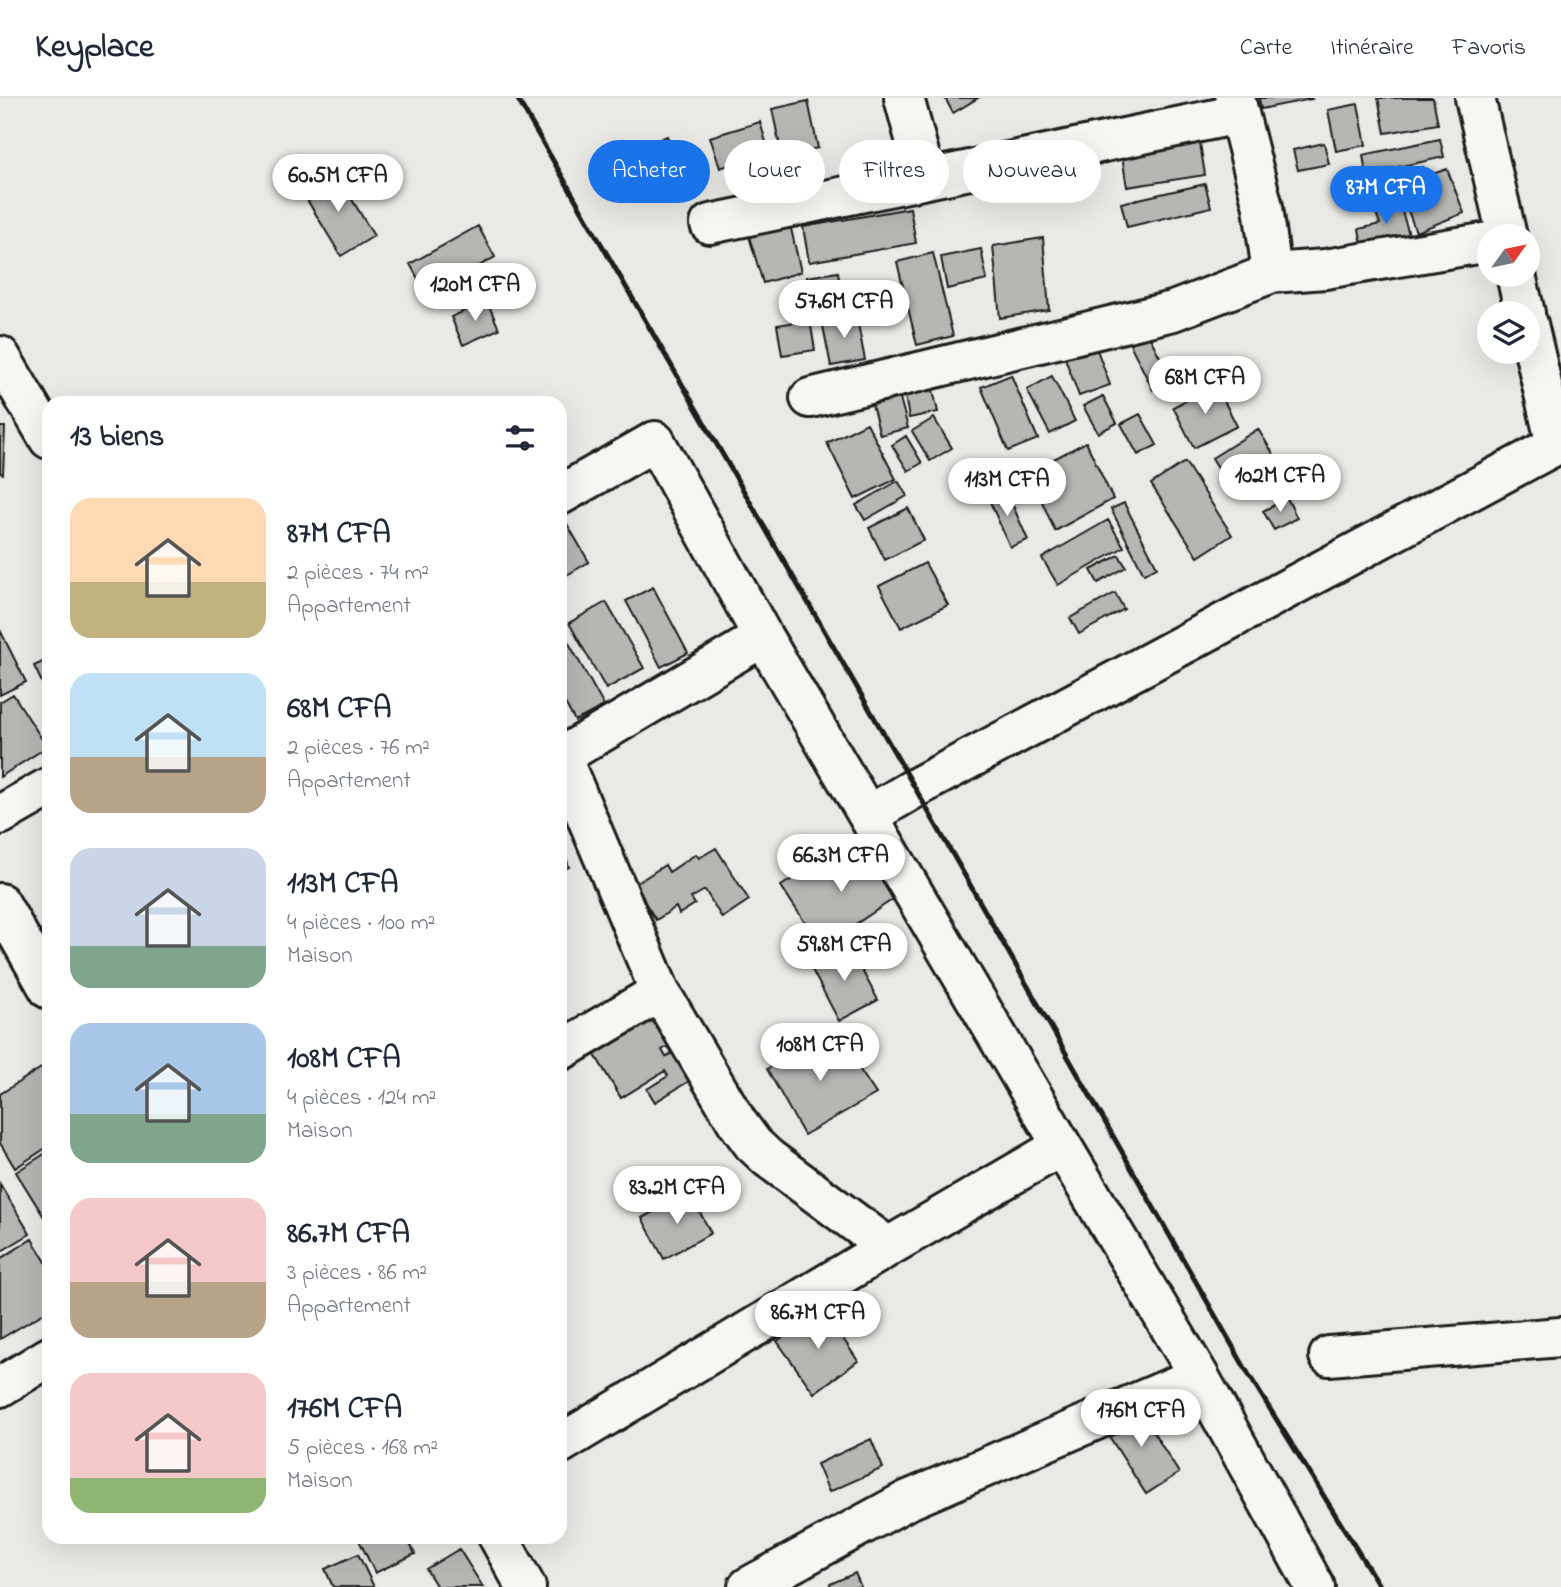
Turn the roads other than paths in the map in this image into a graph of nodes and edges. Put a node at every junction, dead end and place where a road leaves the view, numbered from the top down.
1 (904, 98) edge
2 (1475, 98) edge
3 (1237, 106) edge
4 (915, 140) edge
5 (949, 174) edge
6 (839, 197) edge
7 (710, 224) dead end
8 (1504, 224) edge
9 (1477, 244) edge
10 (1272, 273) junction
11 (0, 356) edge
12 (1538, 364) edge
13 (810, 398) dead end
14 (42, 427) edge
15 (1559, 445) edge
16 (567, 491) edge
17 (762, 637) junction
18 (567, 753) edge
19 (567, 771) edge
20 (42, 791) edge
21 (0, 815) edge
22 (869, 815) junction
23 (0, 903) edge
24 (42, 977) edge
25 (660, 992) junction
26 (567, 1047) edge
27 (1062, 1146) junction
28 (888, 1247) junction
29 (1561, 1337) edge
30 (1329, 1356) dead end
31 (42, 1361) edge
32 (1199, 1376) junction
33 (0, 1387) edge
34 (567, 1440) edge
35 (502, 1544) edge
36 (1304, 1584) edge
37 (526, 1587) edge
38 (748, 1587) edge

1 - 4 street
2 - 8 street
3 - 5 street
3 - 10 street
6 - 7 street
9 - 10 street
10 - 13 street
11 - 14 street
12 - 15 street
15 - 22 street
16 - 17 street
17 - 18 street
17 - 22 street
19 - 25 street
20 - 21 street
22 - 27 street
23 - 24 street
25 - 26 street
25 - 28 street
27 - 28 street
27 - 32 street
28 - 34 street
29 - 30 street
31 - 33 street
32 - 36 street
32 - 38 street
35 - 37 street

